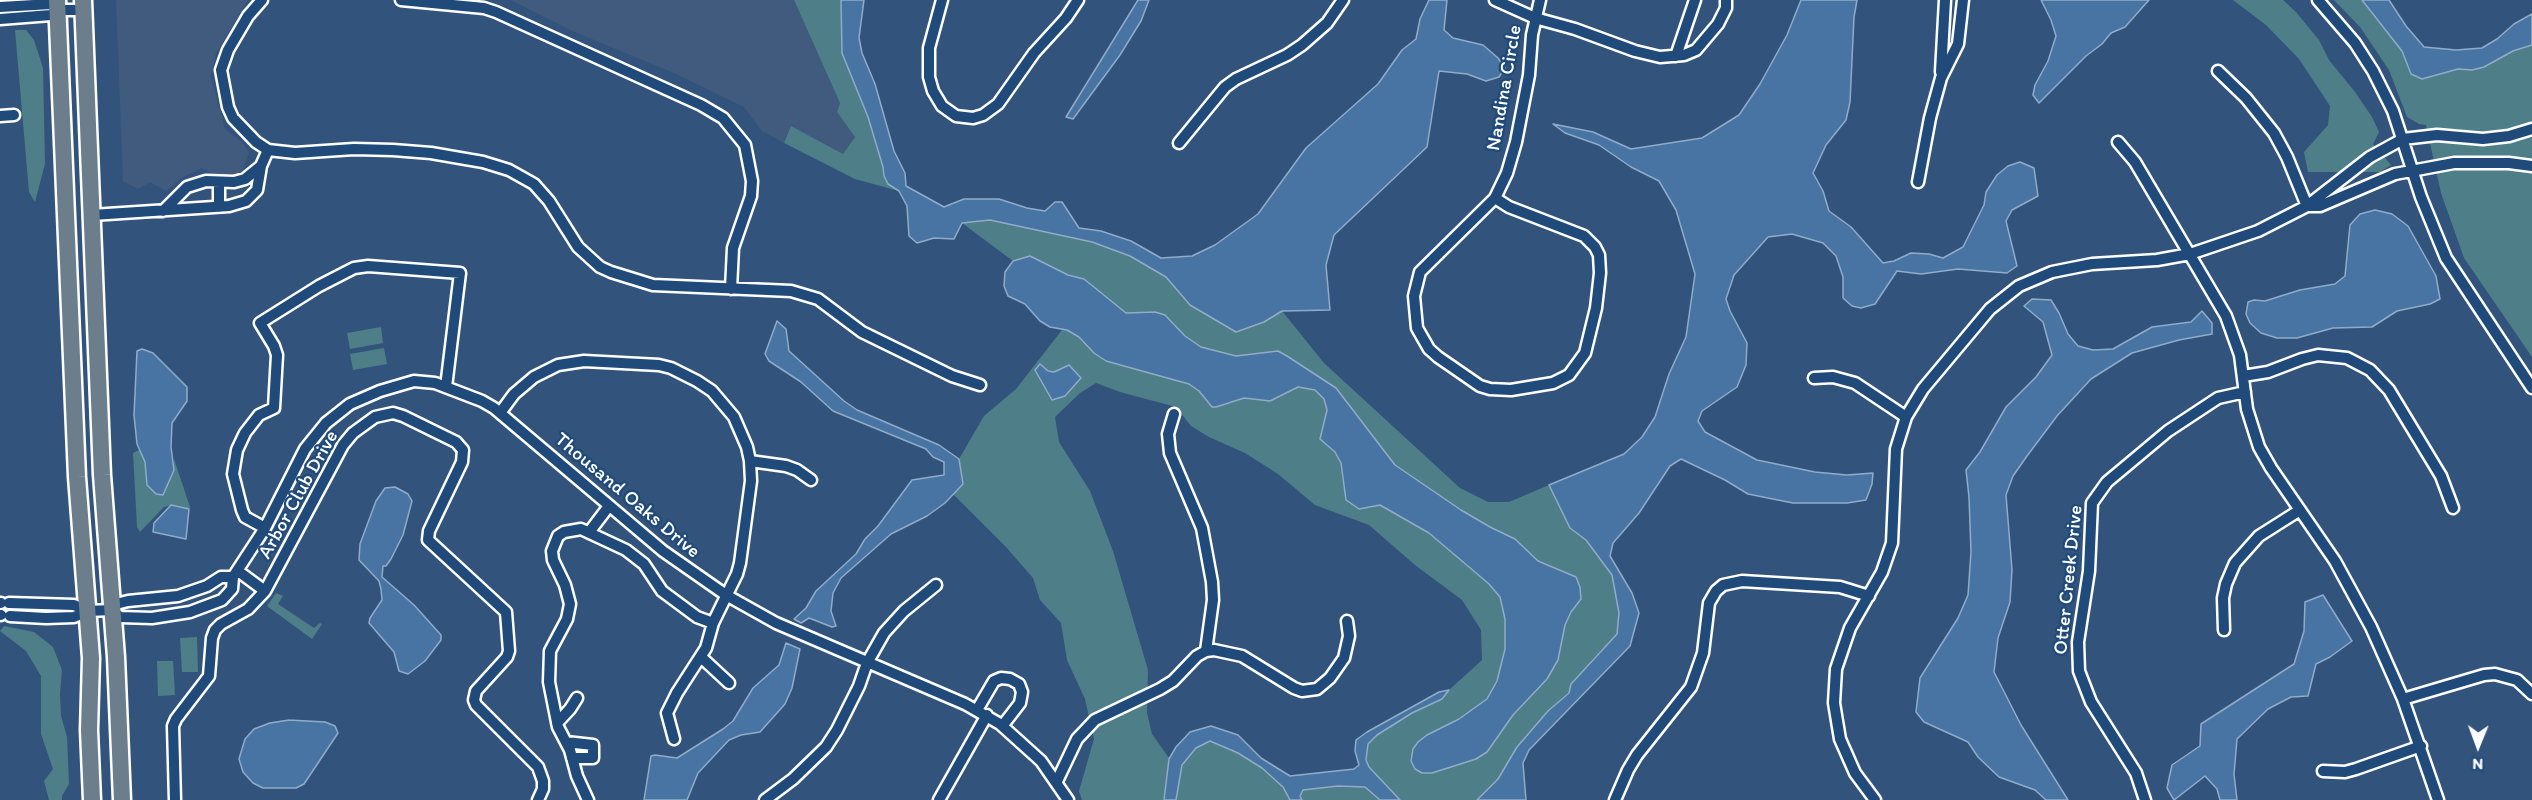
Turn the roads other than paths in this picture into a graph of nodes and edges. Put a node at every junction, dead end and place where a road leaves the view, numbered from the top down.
1 (262, 0) edge
2 (401, 0) edge
3 (942, 0) edge
4 (1078, 0) edge
5 (1343, 0) edge
6 (1495, 0) edge
7 (1540, 0) edge
8 (1695, 0) edge
9 (1726, 0) edge
10 (1945, 0) edge
11 (1963, 0) edge
12 (2318, 0) edge
13 (57, 5) edge
14 (83, 5) edge
15 (0, 8) edge
16 (1535, 18) junction
17 (0, 19) edge
18 (1676, 56) junction
19 (2218, 71) dead end
20 (1941, 78) junction
21 (14, 115) dead end
22 (0, 116) edge
23 (2532, 129) edge
24 (2403, 139) junction
25 (2118, 142) dead end
26 (1179, 143) dead end
27 (268, 150) junction
28 (261, 166) junction
29 (2532, 166) edge
30 (2413, 172) junction
31 (1918, 182) dead end
32 (219, 183) junction
33 (1495, 198) junction
34 (2307, 206) junction
35 (219, 207) junction
36 (163, 211) junction
37 (92, 215) junction
38 (2190, 254) junction
39 (731, 289) junction
40 (2243, 376) junction
41 (1814, 378) dead end
42 (980, 385) dead end
43 (446, 387) junction
44 (2532, 388) edge
45 (2245, 392) junction
46 (501, 413) junction
47 (1174, 414) dead end
48 (1906, 417) junction
49 (750, 461) junction
50 (811, 480) dead end
51 (609, 506) junction
52 (2453, 508) dead end
53 (2300, 510) junction
54 (265, 528) junction
55 (590, 531) junction
56 (235, 574) junction
57 (936, 585) dead end
58 (265, 591) junction
59 (726, 595) junction
60 (1869, 596) junction
61 (3, 603) edge
62 (112, 610) junction
63 (87, 611) junction
64 (4, 615) edge
65 (1347, 621) dead end
66 (713, 623) junction
67 (2224, 630) dead end
68 (1206, 651) junction
69 (701, 657) junction
70 (867, 663) junction
71 (729, 683) dead end
72 (2532, 694) edge
73 (577, 698) dead end
74 (2403, 699) junction
75 (982, 713) junction
76 (557, 723) junction
77 (1003, 725) junction
78 (674, 739) dead end
79 (566, 742) junction
80 (2421, 746) junction
81 (572, 758) junction
82 (2323, 771) dead end
83 (1057, 781) junction
84 (1870, 798) edge
85 (92, 800) edge
86 (122, 800) edge
87 (175, 800) edge
88 (538, 800) edge
89 (588, 800) edge
90 (765, 800) edge
91 (939, 800) edge
92 (1068, 800) edge
93 (1615, 800) edge
94 (2145, 800) edge
95 (2438, 800) edge

1 - 27 street
2 - 39 street
3 - 4 street
5 - 26 street
6 - 16 street
7 - 16 street, Nandina Circle
8 - 18 street
9 - 18 street
10 - 20 street
11 - 20 street
12 - 24 street
13 - 14 street
13 - 15 street
13 - 17 street
13 - 63 main road
14 - 37 main road
16 - 18 street
16 - 33 street, Nandina Circle
19 - 34 street
20 - 31 street
21 - 22 street
23 - 24 street
24 - 30 street
24 - 34 street
25 - 38 street
27 - 28 street
27 - 39 street
28 - 32 street
28 - 35 street
29 - 30 street
30 - 34 street
30 - 44 street
32 - 35 street
32 - 36 street
33 - 33 street, Nandina Circle
34 - 38 street
35 - 36 street
36 - 37 street
37 - 62 main road
38 - 40 street
38 - 48 street
39 - 42 street
40 - 45 street
40 - 52 street
41 - 48 street
43 - 46 street, Thousand Oaks Drive
43 - 54 street, Thousand Oaks Drive
43 - 54 street
45 - 53 street
45 - 94 street, Otter Creek Drive
46 - 49 street
46 - 51 street, Thousand Oaks Drive
47 - 68 street
48 - 60 street
49 - 50 street
49 - 59 street
51 - 55 street
51 - 59 street, Thousand Oaks Drive
53 - 67 street
53 - 74 street
54 - 56 street, Thousand Oaks Drive
55 - 66 street, Thousand Oaks Drive
55 - 76 street
56 - 58 street, Arbor Club Drive
56 - 62 street, Thousand Oaks Drive
56 - 62 street, Thousand Oaks Drive
57 - 70 street
58 - 87 street, Arbor Club Drive
58 - 88 street, Arbor Club Drive
59 - 66 street
59 - 70 street, Thousand Oaks Drive
60 - 84 street
60 - 93 street
61 - 63 street
62 - 63 street, Thousand Oaks Drive
62 - 86 main road
63 - 64 street
63 - 85 main road
65 - 68 street
66 - 69 street
68 - 83 street
69 - 71 street
69 - 78 street
70 - 75 street, Thousand Oaks Drive
70 - 90 street
72 - 74 street
73 - 76 street
74 - 80 street
75 - 77 street, Thousand Oaks Drive
75 - 77 street
75 - 91 street
76 - 79 street
77 - 83 street, Thousand Oaks Drive
79 - 81 street
79 - 81 street
80 - 82 street
80 - 95 street
81 - 89 street
83 - 92 street, Thousand Oaks Drive

